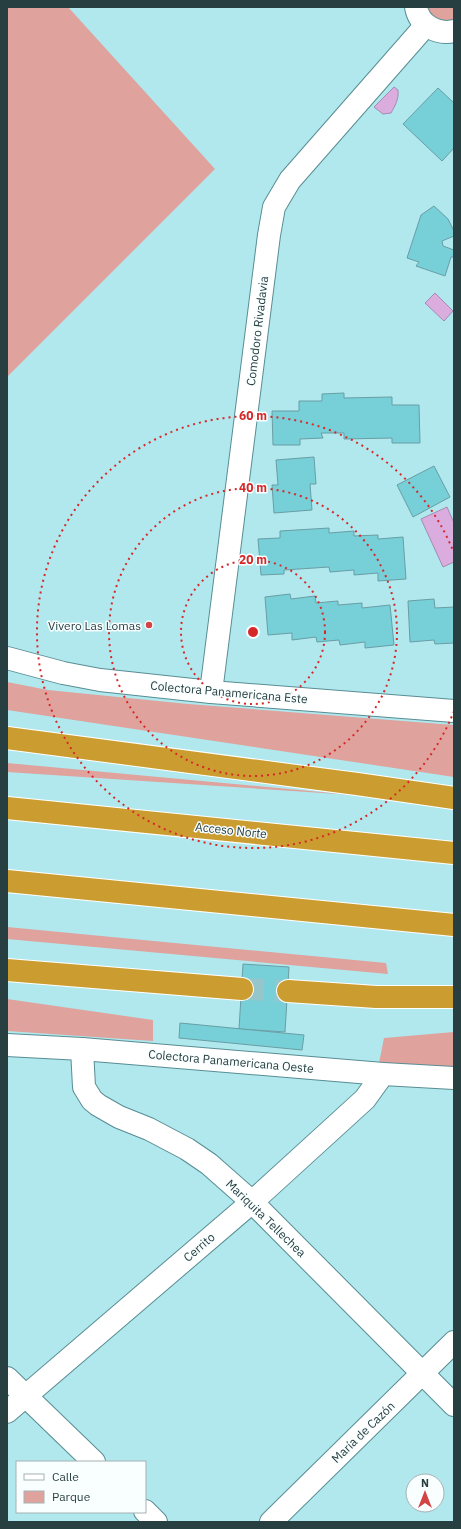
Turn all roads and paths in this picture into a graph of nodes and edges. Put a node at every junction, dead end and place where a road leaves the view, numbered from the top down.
1 (421, 16) edge
2 (454, 31) edge
3 (7, 658) edge
4 (211, 692) junction
5 (454, 711) edge
6 (7, 738) edge
7 (454, 798) edge
8 (7, 808) edge
9 (454, 853) edge
10 (7, 881) edge
11 (454, 925) edge
12 (7, 970) edge
13 (242, 989) tunnel mouth
14 (288, 991) tunnel mouth
15 (454, 997) edge
16 (7, 1045) edge
17 (82, 1049) junction
18 (383, 1074) junction
19 (454, 1078) edge
20 (252, 1202) junction
21 (454, 1342) edge
22 (423, 1374) junction
23 (7, 1378) edge
24 (25, 1396) junction
25 (454, 1405) edge
26 (7, 1412) edge
27 (93, 1461) edge
28 (146, 1512) edge
29 (156, 1522) edge
30 (271, 1522) edge

1 - 2 street
1 - 4 street, Comodoro Rivadavia
3 - 4 street, Colectora Panamericana Este
4 - 5 street, Colectora Panamericana Este
6 - 7 highway
8 - 9 highway, Acceso Norte
10 - 11 highway
12 - 13 highway
14 - 15 highway
16 - 17 street, Colectora Panamericana Oeste
17 - 18 street, Colectora Panamericana Oeste
17 - 20 street, Mariquita Tellechea
18 - 19 street, Colectora Panamericana Oeste
18 - 20 street, Cerrito
20 - 22 street, Mariquita Tellechea
20 - 24 street, Cerrito
21 - 22 street, María de Cazón
22 - 25 street, Mariquita Tellechea
22 - 30 street, María de Cazón
23 - 24 street
24 - 26 street, Cerrito
24 - 27 street
28 - 29 street

